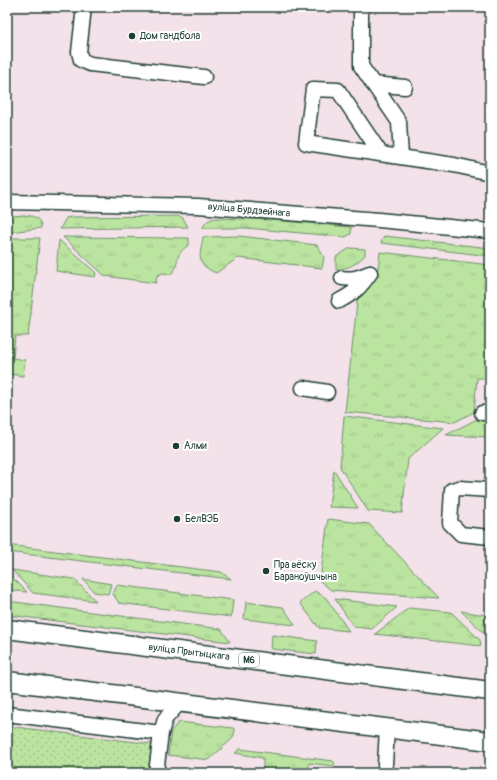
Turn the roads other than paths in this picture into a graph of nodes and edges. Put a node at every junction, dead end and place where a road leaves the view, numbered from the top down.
1 (84, 7) edge
2 (361, 7) edge
3 (204, 77) dead end
4 (373, 84) junction
5 (405, 87) dead end
6 (381, 154) junction
7 (401, 157) junction
8 (490, 173) edge
9 (7, 202) edge
10 (490, 231) edge
11 (342, 278) dead end
12 (339, 301) dead end
13 (303, 388) dead end
14 (327, 392) dead end
15 (490, 490) edge
16 (490, 537) edge
17 (7, 629) edge
18 (7, 681) edge
19 (490, 691) edge
20 (180, 702) junction
21 (7, 714) edge
22 (388, 728) junction
23 (161, 733) junction
24 (490, 741) edge
25 (385, 765) dead end
26 (156, 773) edge

1 - 3 street
2 - 4 street
4 - 5 street
4 - 7 street
6 - 6 street
6 - 7 street
7 - 8 street
9 - 10 street, вуліца Бурдзейнага
11 - 12 street
13 - 14 street
15 - 16 street
17 - 19 main road, вуліца Прытыцкага / М6
18 - 20 main road
20 - 22 main road
20 - 23 street
21 - 23 street
22 - 24 main road
22 - 25 street
23 - 26 street

